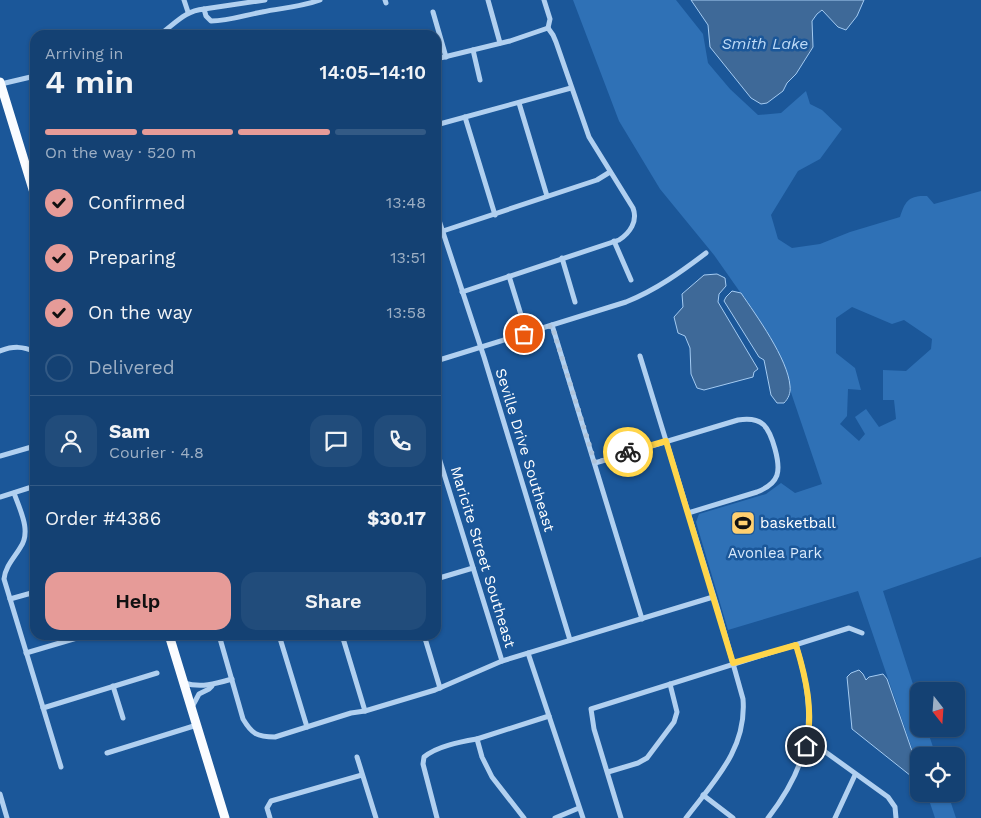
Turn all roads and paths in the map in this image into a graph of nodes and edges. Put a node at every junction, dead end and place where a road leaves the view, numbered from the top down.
1 (184, 0) edge
2 (207, 0) edge
3 (265, 0) edge
4 (320, 0) edge
5 (488, 0) edge
6 (544, 0) edge
7 (311, 1) edge
8 (206, 9) junction
9 (188, 12) junction
10 (433, 12) dead end
11 (548, 28) junction
12 (165, 30) edge
13 (438, 30) edge
14 (441, 40) edge
15 (500, 43) junction
16 (473, 50) junction
17 (446, 57) junction
18 (441, 58) edge
19 (30, 77) edge
20 (480, 80) dead end
21 (0, 83) edge
22 (571, 88) junction
23 (519, 103) junction
24 (465, 117) junction
25 (441, 124) edge
26 (610, 172) junction
27 (30, 180) edge
28 (548, 196) junction
29 (495, 215) junction
30 (441, 225) edge
31 (443, 231) junction
32 (614, 241) junction
33 (706, 252) dead end
34 (562, 258) junction
35 (509, 276) junction
36 (631, 280) dead end
37 (462, 292) junction
38 (575, 302) dead end
39 (522, 318) dead end
40 (552, 326) junction
41 (480, 347) junction
42 (30, 350) edge
43 (0, 351) edge
44 (640, 356) dead end
45 (441, 359) edge
46 (666, 441) junction
47 (30, 447) edge
48 (0, 456) edge
49 (595, 463) junction
50 (441, 464) edge
51 (30, 488) edge
52 (14, 493) junction
53 (0, 497) edge
54 (688, 513) junction
55 (474, 568) junction
56 (441, 578) edge
57 (30, 593) edge
58 (713, 597) junction
59 (10, 599) junction
60 (642, 619) junction
61 (862, 633) dead end
62 (70, 640) edge
63 (171, 640) edge
64 (221, 640) edge
65 (281, 640) edge
66 (344, 640) edge
67 (425, 640) edge
68 (570, 640) junction
69 (796, 645) junction
70 (26, 653) junction
71 (528, 653) junction
72 (502, 661) junction
73 (733, 663) junction
74 (157, 673) dead end
75 (232, 679) junction
76 (184, 683) junction
77 (670, 684) junction
78 (113, 686) junction
79 (212, 686) junction
80 (437, 689) junction
81 (43, 708) junction
82 (192, 708) junction
83 (365, 711) junction
84 (548, 716) junction
85 (123, 718) dead end
86 (197, 726) junction
87 (307, 727) junction
88 (477, 739) junction
89 (807, 740) junction
90 (107, 753) dead end
91 (357, 757) dead end
92 (61, 767) dead end
93 (608, 772) junction
94 (362, 774) junction
95 (855, 775) junction
96 (0, 794) edge
97 (703, 795) junction
98 (579, 808) junction
99 (222, 817) edge
100 (7, 818) edge
101 (270, 818) edge
102 (376, 818) edge
103 (437, 818) edge
104 (524, 818) edge
105 (555, 818) edge
106 (582, 818) edge
107 (621, 818) edge
108 (686, 818) edge
109 (733, 818) edge
110 (768, 818) edge
111 (835, 818) edge
112 (896, 818) edge

1 - 9 street
2 - 8 street
3 - 8 street
4 - 7 street
5 - 15 street
6 - 11 street
7 - 8 street
8 - 9 street
9 - 12 street
10 - 13 street
11 - 15 street
11 - 22 street
14 - 17 street
15 - 16 street
16 - 17 street
16 - 20 street
17 - 18 street
19 - 21 street
21 - 27 main road
22 - 23 street
22 - 26 street
23 - 24 street
23 - 28 street
24 - 25 street
24 - 29 street
26 - 28 street
26 - 32 street
28 - 29 street
29 - 31 street
30 - 31 street, Seville Drive Southeast
31 - 37 street, Seville Drive Southeast
32 - 34 street
32 - 36 street
33 - 40 street
34 - 35 street
34 - 38 street
35 - 37 street
35 - 39 street
37 - 41 street, Seville Drive Southeast
40 - 41 street
40 - 49 street
41 - 45 street
41 - 68 street, Seville Drive Southeast
42 - 43 street
44 - 46 street
46 - 49 street
46 - 54 street
46 - 54 street
47 - 48 street
49 - 60 street
50 - 55 street, Maricite Street Southeast
51 - 52 street
52 - 53 street
52 - 59 street
54 - 58 street
55 - 56 street
55 - 72 street, Maricite Street Southeast
57 - 59 street
58 - 60 street
58 - 73 street
59 - 70 street
60 - 68 street
61 - 69 street
62 - 70 street
63 - 76 main road
64 - 75 street
65 - 87 street
66 - 83 street
67 - 80 street
68 - 71 street
69 - 73 street
69 - 89 street
70 - 81 street
71 - 72 street
71 - 84 street
72 - 80 street, Maricite Street Southeast
73 - 77 street
73 - 97 street
74 - 78 street
75 - 79 street
75 - 87 street, Maricite Street Southeast
76 - 79 street
76 - 82 main road
77 - 93 street
77 - 93 street
78 - 81 street
78 - 85 street
79 - 82 street
80 - 83 street, Maricite Street Southeast
81 - 92 street
82 - 86 main road
83 - 87 street, Maricite Street Southeast
84 - 88 street
84 - 98 street
86 - 90 street
86 - 99 main road
88 - 103 street
88 - 104 street
89 - 95 street
89 - 110 street
91 - 94 street
93 - 107 street
94 - 101 street
94 - 102 street
95 - 111 street
95 - 112 street
96 - 100 street
97 - 108 street
97 - 109 street
98 - 105 street
98 - 106 street

